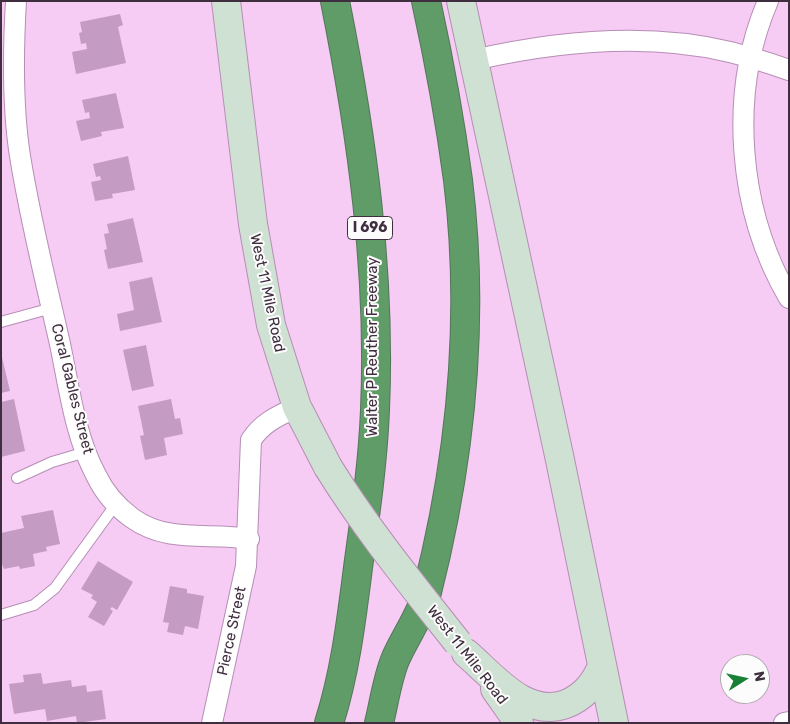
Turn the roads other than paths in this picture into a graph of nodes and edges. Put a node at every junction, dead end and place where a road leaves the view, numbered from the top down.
1 (16, 1) edge
2 (226, 1) edge
3 (335, 1) edge
4 (426, 1) edge
5 (461, 1) edge
6 (768, 1) edge
7 (750, 57) junction
8 (474, 60) junction
9 (789, 70) edge
10 (789, 298) edge
11 (52, 308) junction
12 (1, 322) edge
13 (297, 407) junction
14 (86, 452) junction
15 (18, 478) dead end
16 (116, 504) junction
17 (249, 539) junction
18 (1, 615) edge
19 (462, 648) junction
20 (602, 666) junction
21 (789, 722) edge
22 (212, 723) edge
23 (329, 723) edge
24 (379, 723) edge
25 (519, 723) edge
26 (614, 723) edge
27 (784, 723) edge

1 - 11 street, Coral Gables Street
2 - 13 main road, West 11 Mile Road
3 - 23 highway, Walter P Reuther Freeway / I 696
4 - 24 highway
5 - 8 main road
6 - 7 street
7 - 8 street
7 - 9 street
7 - 10 street
8 - 20 main road
11 - 12 lane
11 - 14 street, Coral Gables Street
13 - 17 street
13 - 19 main road, West 11 Mile Road, bridge
14 - 15 lane
14 - 16 street, Coral Gables Street
16 - 17 street, Coral Gables Street
16 - 18 lane
17 - 22 street, Pierce Street
19 - 20 main road
19 - 25 main road, West 11 Mile Road
20 - 26 main road
21 - 27 street

